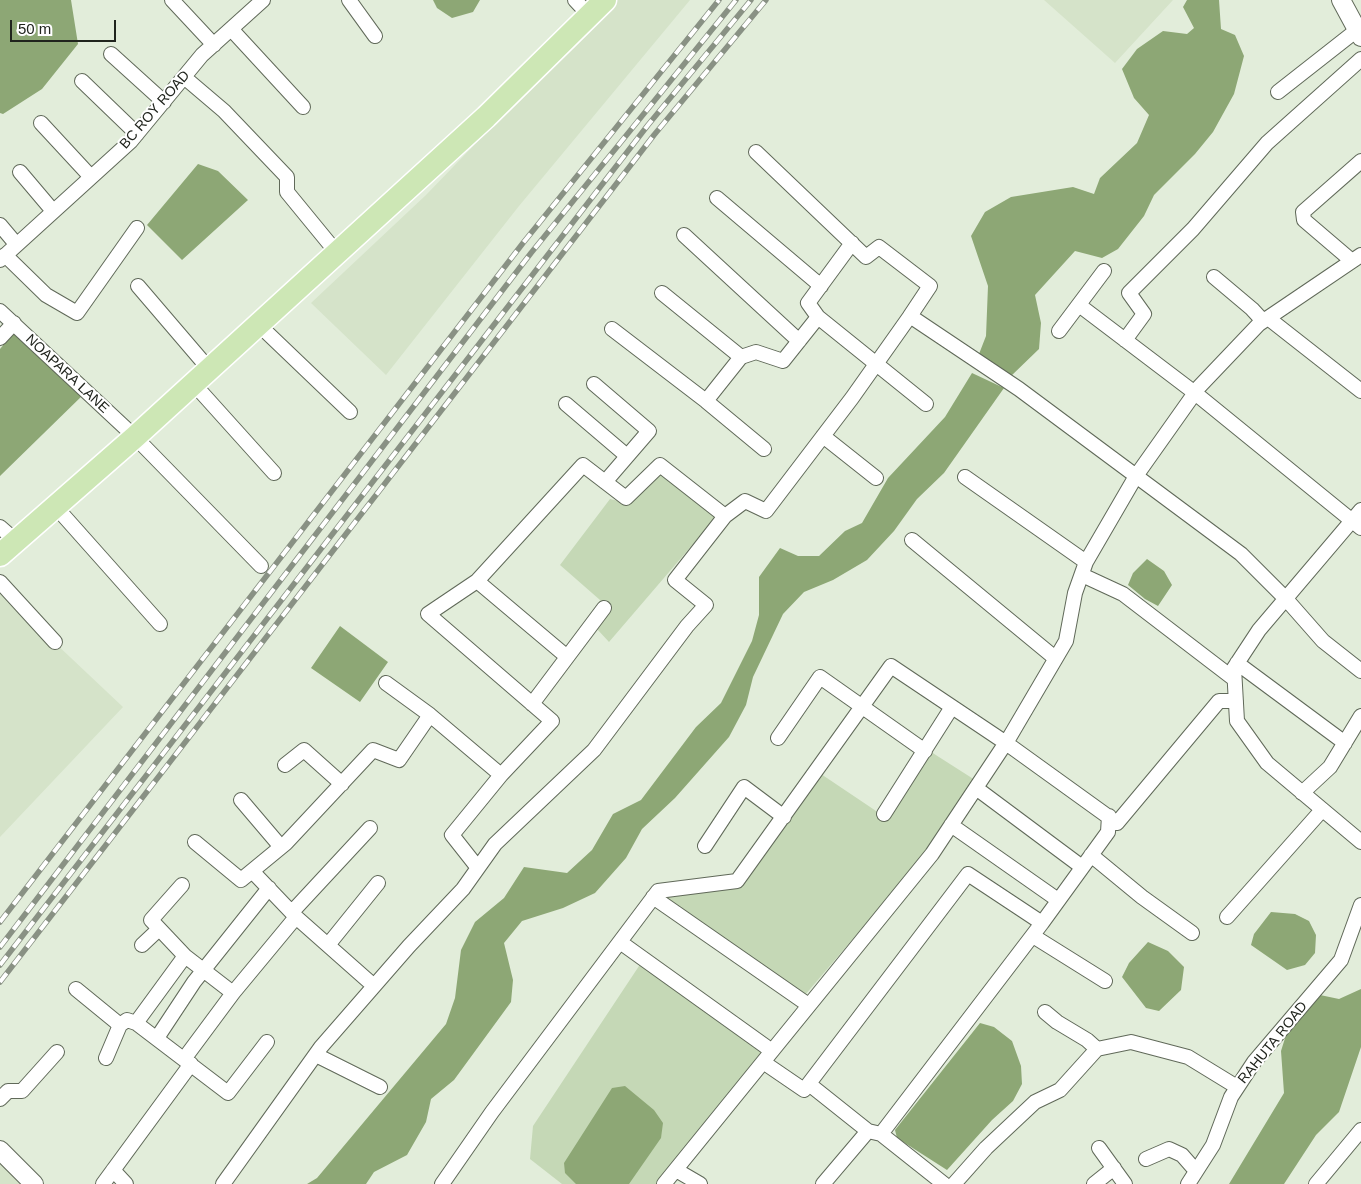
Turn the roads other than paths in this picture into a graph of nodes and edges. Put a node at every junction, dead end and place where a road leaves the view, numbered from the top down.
1 (172, 0) edge
2 (263, 0) edge
3 (349, 0) edge
4 (605, 0) edge
5 (1340, 0) edge
6 (582, 8) edge
7 (232, 30) junction
8 (1359, 34) edge
9 (376, 36) dead end
10 (214, 45) junction
11 (111, 54) dead end
12 (1361, 59) edge
13 (184, 77) junction
14 (82, 81) dead end
15 (1278, 92) dead end
16 (164, 102) junction
17 (303, 106) dead end
18 (41, 123) dead end
19 (137, 134) junction
20 (756, 152) dead end
21 (1361, 161) edge
22 (20, 172) dead end
23 (91, 177) junction
24 (718, 198) dead end
25 (53, 211) junction
26 (0, 225) edge
27 (137, 228) dead end
28 (684, 235) dead end
29 (852, 243) junction
30 (16, 244) junction
31 (337, 253) junction
32 (2, 258) edge
33 (1357, 258) edge
34 (1104, 271) dead end
35 (1214, 277) dead end
36 (138, 286) dead end
37 (821, 286) junction
38 (662, 293) dead end
39 (1079, 305) junction
40 (0, 311) edge
41 (910, 316) junction
42 (818, 317) junction
43 (1265, 320) junction
44 (14, 323) junction
45 (258, 324) junction
46 (612, 329) dead end
47 (1059, 331) dead end
48 (0, 338) edge
49 (1125, 340) junction
50 (800, 341) junction
51 (741, 357) junction
52 (877, 363) junction
53 (201, 376) junction
54 (594, 384) dead end
55 (1361, 391) edge
56 (1195, 393) junction
57 (706, 401) junction
58 (566, 404) dead end
59 (926, 404) dead end
60 (350, 412) dead end
61 (823, 436) junction
62 (135, 437) junction
63 (764, 449) dead end
64 (627, 456) junction
65 (274, 473) dead end
66 (1136, 476) junction
67 (965, 477) dead end
68 (876, 478) dead end
69 (604, 482) junction
70 (55, 506) junction
71 (725, 516) junction
72 (1358, 520) edge
73 (912, 540) dead end
74 (5, 541) edge
75 (261, 566) dead end
76 (1084, 568) junction
77 (478, 581) junction
78 (0, 582) edge
79 (1286, 599) junction
80 (604, 608) dead end
81 (160, 624) dead end
82 (55, 642) dead end
83 (566, 656) junction
84 (1055, 658) junction
85 (1237, 663) junction
86 (1361, 671) edge
87 (1234, 679) junction
88 (386, 683) dead end
89 (1236, 701) junction
90 (532, 704) junction
91 (862, 706) junction
92 (952, 707) junction
93 (430, 715) junction
94 (1361, 716) edge
95 (778, 738) dead end
96 (1006, 743) junction
97 (1344, 743) junction
98 (925, 751) junction
99 (284, 765) dead end
100 (500, 775) junction
101 (342, 784) junction
102 (976, 788) junction
103 (1302, 793) junction
104 (241, 800) dead end
105 (1322, 810) junction
106 (884, 814) dead end
107 (1109, 816) junction
108 (784, 817) junction
109 (951, 825) junction
110 (370, 828) dead end
111 (196, 842) dead end
112 (1361, 842) edge
113 (705, 846) dead end
114 (281, 847) junction
115 (1091, 855) junction
116 (1082, 867) junction
117 (478, 868) junction
118 (252, 871) junction
119 (378, 883) dead end
120 (182, 886) dead end
121 (269, 888) junction
122 (653, 897) junction
123 (1058, 900) junction
124 (1361, 905) edge
125 (294, 914) junction
126 (1228, 917) dead end
127 (1042, 923) junction
128 (159, 929) junction
129 (1192, 933) dead end
130 (1033, 936) junction
131 (620, 942) junction
132 (142, 945) dead end
133 (328, 945) junction
134 (185, 956) junction
135 (203, 970) junction
136 (1105, 981) dead end
137 (374, 986) junction
138 (76, 989) dead end
139 (233, 993) junction
140 (808, 1004) junction
141 (1045, 1012) dead end
142 (136, 1023) junction
143 (120, 1025) junction
144 (156, 1038) junction
145 (267, 1042) dead end
146 (1097, 1049) junction
147 (772, 1051) junction
148 (57, 1052) dead end
149 (316, 1055) junction
150 (106, 1058) dead end
151 (188, 1061) junction
152 (763, 1062) junction
153 (809, 1084) junction
154 (380, 1087) dead end
155 (1237, 1087) junction
156 (0, 1099) edge
157 (1361, 1130) edge
158 (875, 1132) junction
159 (1099, 1148) dead end
160 (0, 1150) edge
161 (1146, 1159) dead end
162 (1114, 1168) junction
163 (113, 1170) junction
164 (676, 1170) junction
165 (1196, 1171) junction
166 (34, 1184) edge
167 (103, 1184) edge
168 (126, 1184) edge
169 (223, 1184) edge
170 (442, 1184) edge
171 (664, 1184) edge
172 (700, 1184) edge
173 (823, 1184) edge
174 (944, 1184) edge
175 (954, 1184) edge
176 (1094, 1184) edge
177 (1125, 1184) edge
178 (1188, 1184) edge
179 (1316, 1184) edge

1 - 10 street
2 - 7 street, BC ROY ROAD
3 - 9 street
4 - 6 main road
5 - 8 street
6 - 31 main road
7 - 10 street, BC ROY ROAD
7 - 17 street
8 - 15 street
10 - 13 street, BC ROY ROAD
11 - 16 street
12 - 49 street
13 - 16 street, BC ROY ROAD
13 - 31 street
14 - 19 street
16 - 19 street, BC ROY ROAD
18 - 23 street
19 - 23 street, BC ROY ROAD
20 - 29 street
21 - 33 street
22 - 25 street
23 - 25 street, BC ROY ROAD
24 - 37 street
25 - 30 street, BC ROY ROAD
26 - 30 street
27 - 32 street
28 - 50 street
29 - 37 street
29 - 41 street
30 - 32 street, BC ROY ROAD
31 - 45 main road
33 - 43 street
34 - 39 street
35 - 43 street
36 - 53 street
37 - 42 street
38 - 51 street
39 - 47 street
39 - 49 street
40 - 44 street, NOAPARA LANE
41 - 52 street
41 - 66 street
42 - 50 street
42 - 52 street
43 - 55 street
43 - 56 street
44 - 48 street
44 - 62 street, NOAPARA LANE
45 - 53 main road
45 - 60 street
46 - 57 street
49 - 56 street
50 - 51 street
51 - 57 street
52 - 59 street
52 - 61 street
53 - 62 main road
53 - 65 street
54 - 64 street
56 - 66 street
56 - 72 street
57 - 63 street
58 - 64 street
61 - 68 street
61 - 71 street
62 - 70 main road
62 - 75 street, NOAPARA LANE
64 - 69 street
66 - 76 street
66 - 79 street
67 - 76 street
69 - 71 street
69 - 77 street
70 - 74 main road
70 - 81 street
71 - 117 street
72 - 79 street
73 - 84 street
76 - 84 street
76 - 87 street
77 - 83 street
77 - 90 street
78 - 82 street
79 - 85 street
79 - 86 street
80 - 83 street
83 - 90 street
84 - 96 street
85 - 87 street
85 - 97 street
87 - 89 street
88 - 93 street
89 - 103 street
89 - 107 street
90 - 100 street
91 - 92 street
91 - 95 street
91 - 98 street
91 - 108 street
92 - 96 street
92 - 98 street
93 - 100 street
93 - 101 street
94 - 97 street
96 - 102 street
96 - 107 street
97 - 103 street
98 - 106 street
99 - 101 street
100 - 117 street
101 - 114 street
102 - 109 street
102 - 116 street
103 - 105 street
104 - 114 street
105 - 112 street
105 - 126 street
107 - 115 street
108 - 113 street
108 - 122 street
109 - 123 street
109 - 140 street
110 - 125 street
111 - 118 street
114 - 118 street
115 - 116 street
115 - 129 street
116 - 123 street
117 - 137 street
118 - 121 street
119 - 133 street
120 - 128 street
121 - 125 street
121 - 135 street
122 - 131 street
122 - 140 street
123 - 127 street
124 - 155 street, RAHUTA ROAD
125 - 133 street
125 - 139 street
127 - 130 street
127 - 153 street
128 - 132 street
128 - 134 street
130 - 136 street
130 - 158 street
131 - 147 street
131 - 170 street
133 - 137 street
134 - 135 street
134 - 142 street
135 - 139 street
135 - 144 street
137 - 149 street
138 - 143 street
139 - 151 street
140 - 147 street
141 - 146 street
142 - 143 street
142 - 144 street
143 - 150 street
144 - 151 street
145 - 151 street
146 - 155 street
146 - 175 street
147 - 152 street
148 - 156 street
149 - 154 street
149 - 169 street
151 - 163 street
152 - 153 street
152 - 164 street
153 - 158 street
155 - 165 street, RAHUTA ROAD
157 - 179 street
158 - 173 street
158 - 174 street
159 - 162 street
160 - 166 street
161 - 165 street
162 - 176 street
162 - 177 street
163 - 167 street
163 - 168 street
164 - 171 street
164 - 172 street
165 - 178 street, RAHUTA ROAD

